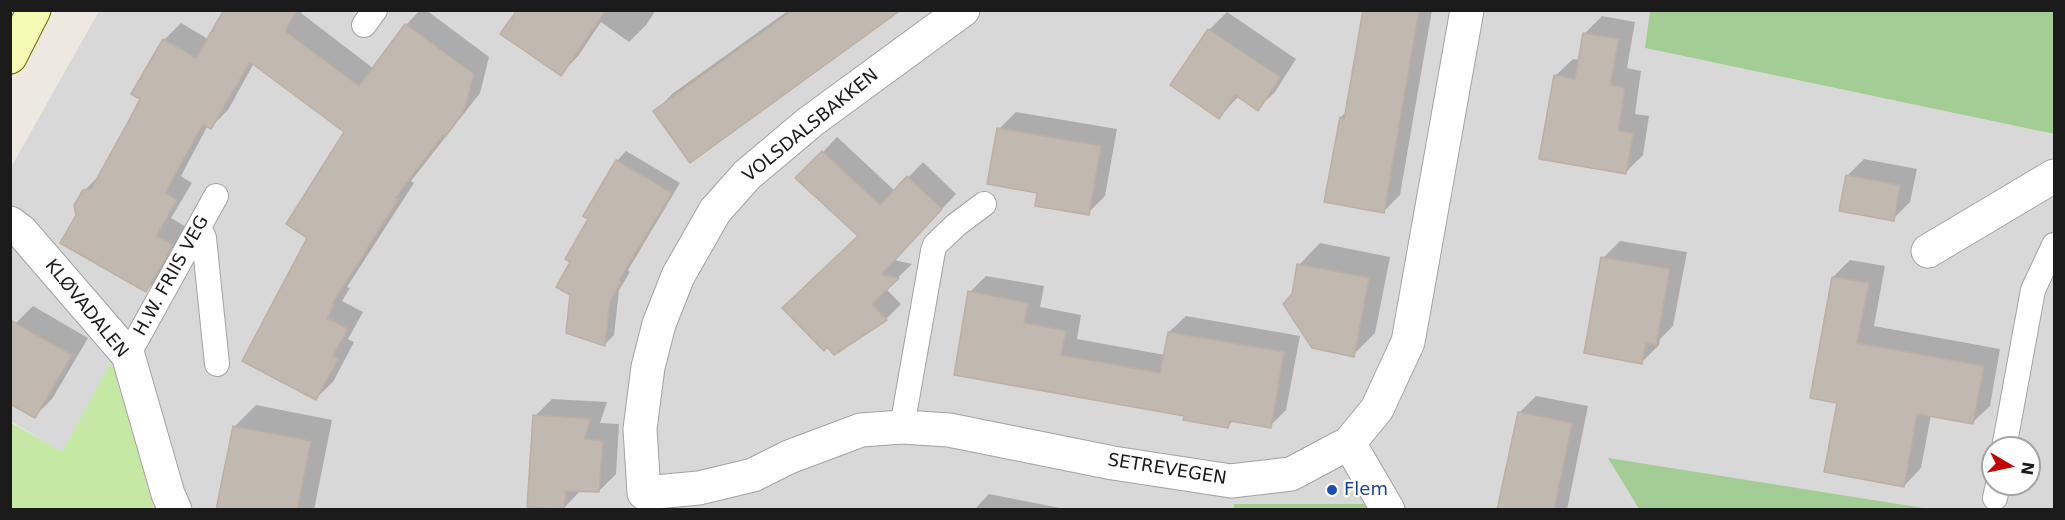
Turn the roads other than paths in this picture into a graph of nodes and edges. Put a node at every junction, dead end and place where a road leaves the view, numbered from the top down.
1 (34, 10) edge
2 (963, 10) edge
3 (1467, 10) edge
4 (10, 57) edge
5 (2055, 176) edge
6 (216, 196) dead end
7 (984, 204) dead end
8 (10, 223) edge
9 (199, 227) junction
10 (2055, 245) edge
11 (1928, 251) dead end
12 (128, 356) junction
13 (217, 364) dead end
14 (902, 427) junction
15 (2006, 436) edge
16 (1349, 443) junction
17 (645, 501) edge
18 (175, 510) edge
19 (1388, 510) edge

1 - 4 main road
2 - 17 street, VOLSDALSBAKKEN
3 - 16 street, SETREVEGEN
5 - 11 street
6 - 9 lane, H.W. FRIIS VEG
7 - 14 lane
8 - 12 street, KLØVADALEN
9 - 12 lane, H.W. FRIIS VEG
9 - 13 lane
10 - 15 lane
12 - 18 street, KLØVADALEN
14 - 16 street, SETREVEGEN
14 - 17 street, SETREVEGEN
16 - 19 street

